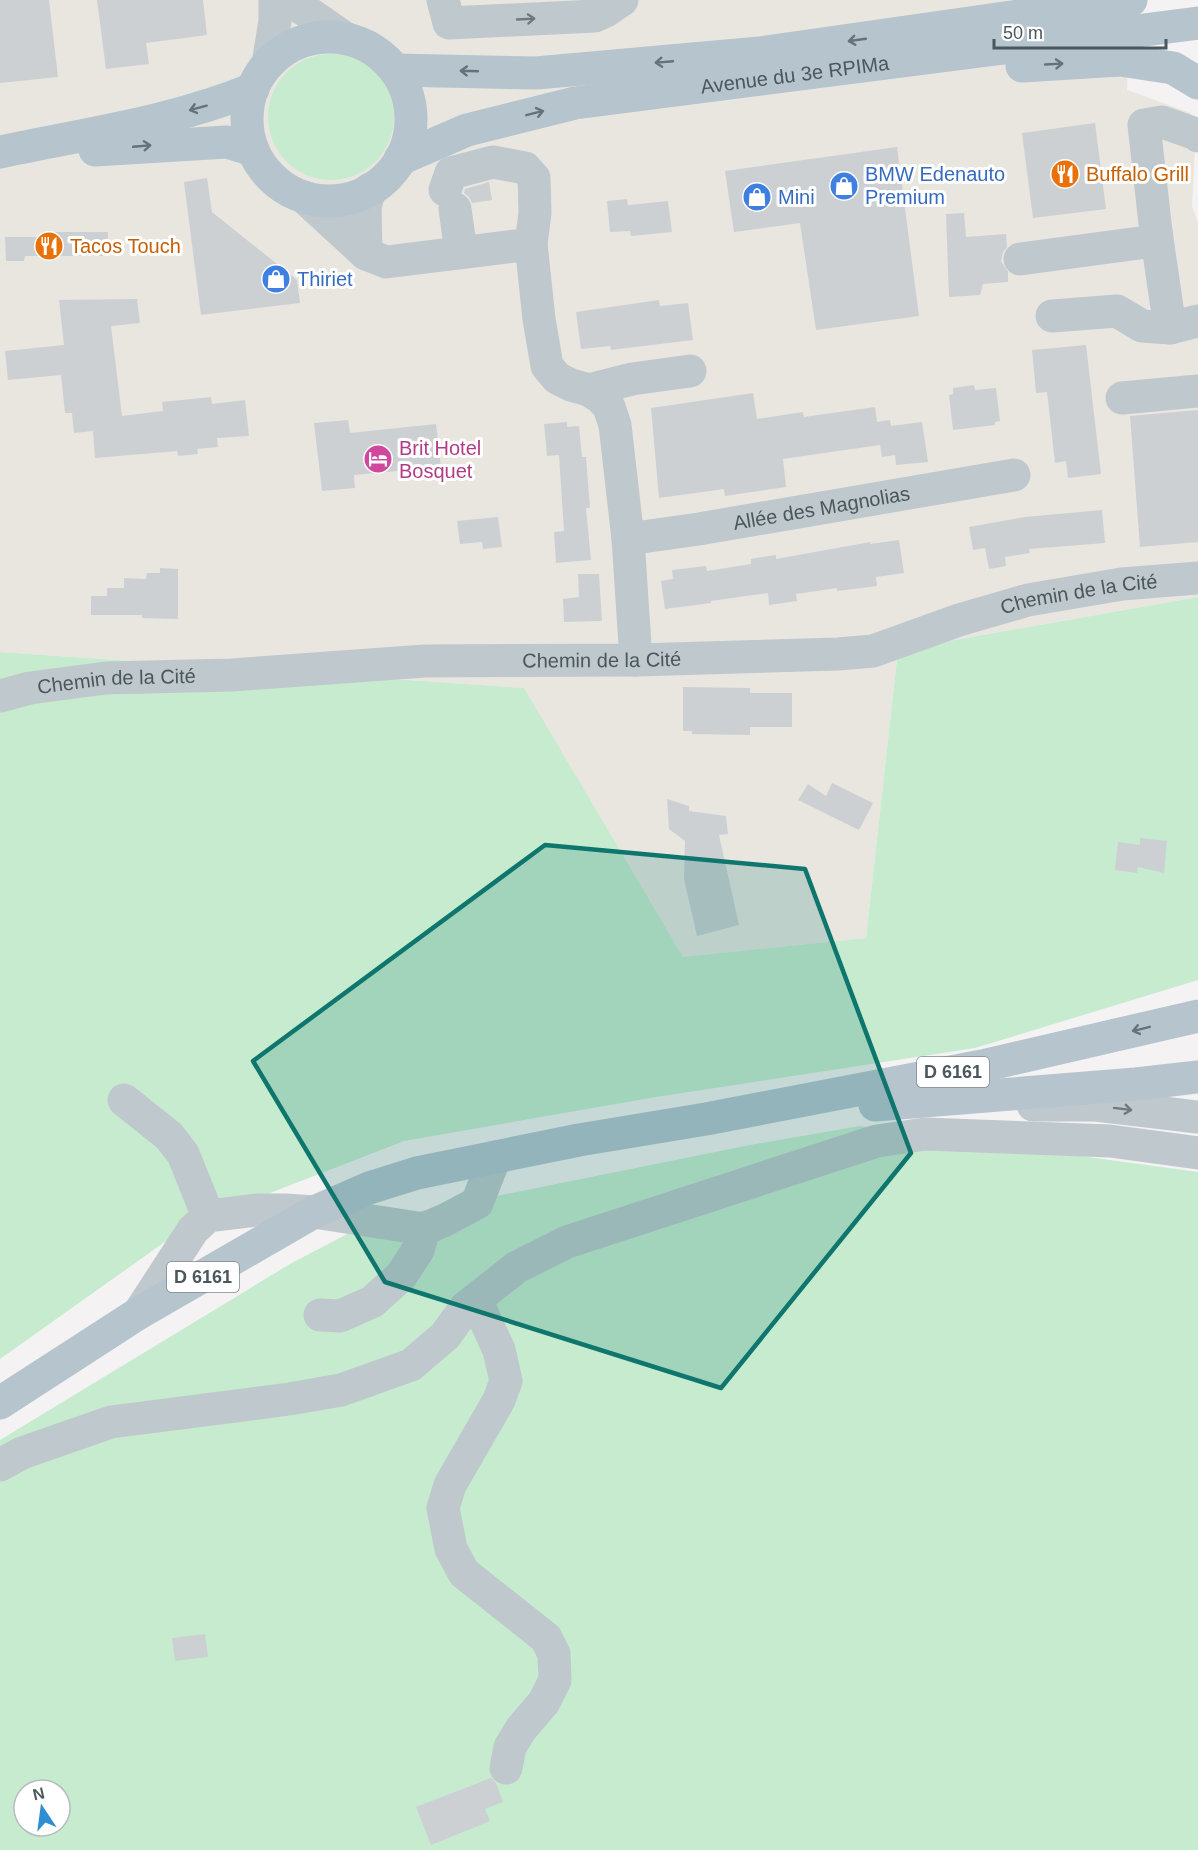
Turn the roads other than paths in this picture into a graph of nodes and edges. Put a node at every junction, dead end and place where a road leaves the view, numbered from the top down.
1 (275, 0) edge
2 (294, 0) edge
3 (443, 0) edge
4 (622, 0) edge
5 (1071, 0) edge
6 (1131, 0) edge
7 (1198, 23) edge
8 (915, 32) junction
9 (345, 38) junction
10 (396, 70) junction
11 (260, 76) junction
12 (744, 82) junction
13 (1198, 83) edge
14 (1197, 135) edge
15 (253, 150) junction
16 (0, 152) edge
17 (0, 158) edge
18 (400, 159) junction
19 (370, 189) junction
20 (304, 197) junction
21 (1156, 232) junction
22 (531, 244) junction
23 (461, 252) junction
24 (366, 254) junction
25 (1020, 259) dead end
26 (1052, 316) dead end
27 (1184, 325) edge
28 (690, 371) dead end
29 (589, 390) junction
30 (1198, 391) edge
31 (1122, 398) dead end
32 (1014, 475) dead end
33 (628, 539) junction
34 (1198, 578) edge
35 (636, 660) junction
36 (0, 696) edge
37 (1198, 1016) edge
38 (1198, 1077) edge
39 (124, 1101) dead end
40 (897, 1104) junction
41 (1198, 1117) edge
42 (706, 1119) junction
43 (1198, 1153) edge
44 (495, 1157) junction
45 (314, 1212) junction
46 (208, 1216) junction
47 (424, 1229) junction
48 (476, 1300) junction
49 (139, 1313) junction
50 (320, 1315) dead end
51 (0, 1402) edge
52 (0, 1465) edge
53 (506, 1768) dead end

1 - 11 street
2 - 9 street
3 -> 4 street
5 - 8 main road
6 - 8 main road
7 - 12 main road, Avenue du 3e RPIMa
8 -> 10 main road, Avenue du 3e RPIMa
9 - 10 main road
9 - 11 main road
10 - 18 main road
11 - 15 main road
11 -> 16 main road
12 -> 13 main road
18 -> 12 main road, Avenue du 3e RPIMa
14 - 21 street
17 -> 15 main road
15 - 20 main road
18 - 19 main road
19 - 20 main road
19 - 24 street
20 - 24 street
21 - 25 street
21 - 27 street
22 - 23 street
22 - 23 street
22 - 29 street
23 - 24 street
26 - 27 street
28 - 29 street
29 - 33 street
30 - 31 street
32 - 33 street, Allée des Magnolias
33 - 35 street
34 - 35 street, Chemin de la Cité
35 - 36 street, Chemin de la Cité
37 -> 42 main road, D 6161
38 - 40 main road, D 6161
39 - 46 street
40 -> 41 street
40 - 42 main road, D 6161
42 - 44 main road, D 6161
43 - 48 street
44 - 45 main road, D 6161
44 - 47 street
45 - 46 street
45 - 47 street
45 - 49 main road, D 6161
46 - 49 street
47 - 50 street
48 - 52 street
48 - 53 street
49 - 51 main road, D 6161

